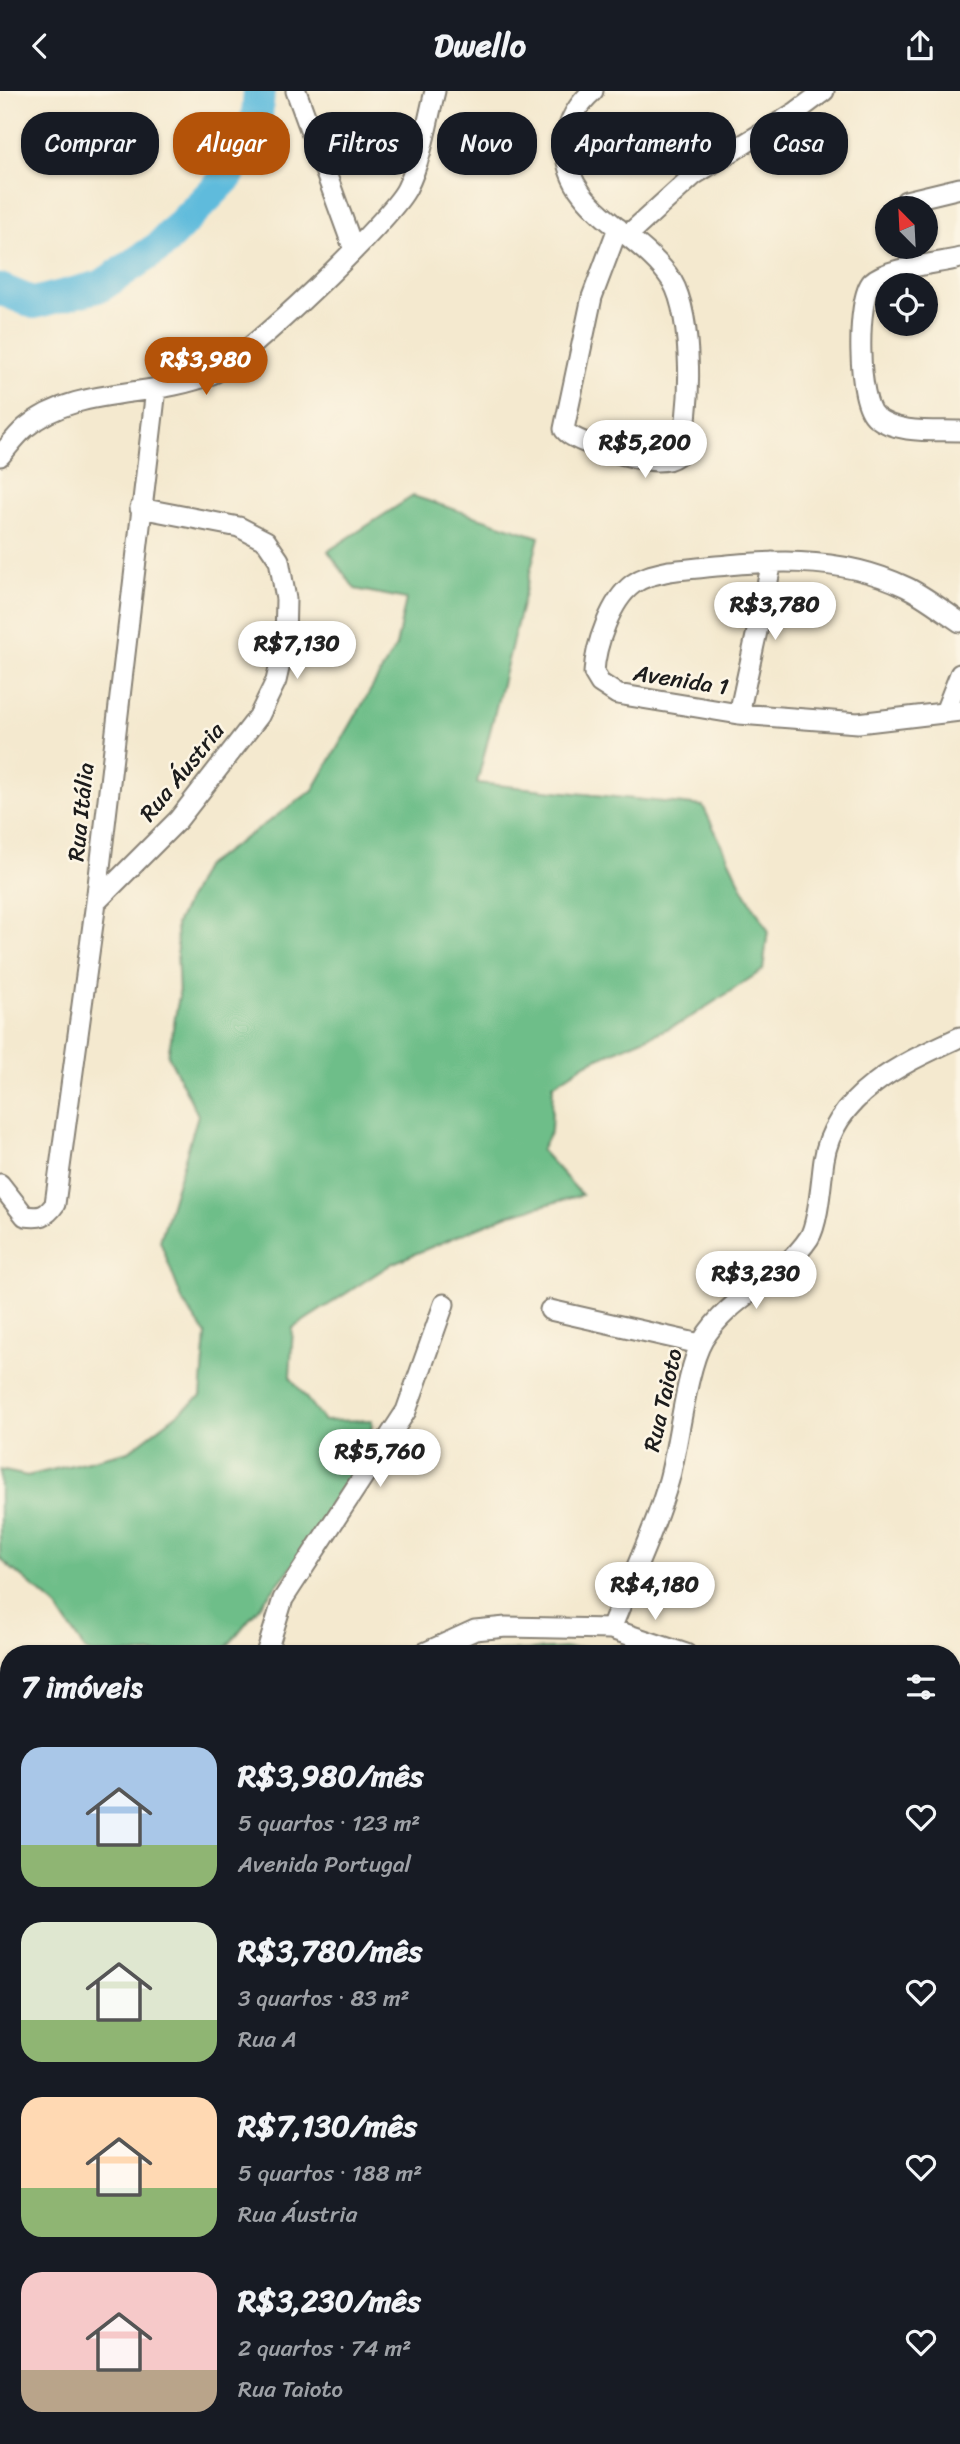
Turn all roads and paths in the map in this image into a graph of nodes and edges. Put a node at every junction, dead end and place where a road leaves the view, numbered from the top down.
1 (296, 91) edge
2 (435, 91) edge
3 (593, 91) edge
4 (824, 91) edge
5 (960, 188) edge
6 (927, 196) edge
7 (623, 232) junction
8 (354, 250) junction
9 (960, 258) edge
10 (156, 389) junction
11 (960, 431) edge
12 (0, 456) edge
13 (140, 508) junction
14 (772, 562) junction
15 (960, 622) edge
16 (960, 674) edge
17 (952, 712) edge
18 (740, 714) junction
19 (96, 902) junction
20 (960, 1037) edge
21 (0, 1184) edge
22 (444, 1304) dead end
23 (550, 1310) dead end
24 (701, 1344) junction
25 (611, 1629) junction
26 (268, 1645) edge
27 (442, 1645) edge
28 (659, 1645) edge

1 - 8 street
2 - 8 street
3 - 7 street
4 - 7 street
5 - 6 street
7 - 7 street
8 - 10 street
9 - 11 street
10 - 12 street
10 - 13 street, Rua Itália
13 - 19 street, Rua Itália
13 - 19 street, Rua Áustria
14 - 15 street, Avenida 1
14 - 18 street
14 - 18 street, Avenida 1
16 - 17 street
17 - 18 street, Avenida 1
19 - 21 street, Rua Itália
20 - 24 street, Rua Taioto
22 - 26 street
23 - 24 street
24 - 25 street, Rua Taioto
25 - 27 street
25 - 28 street

